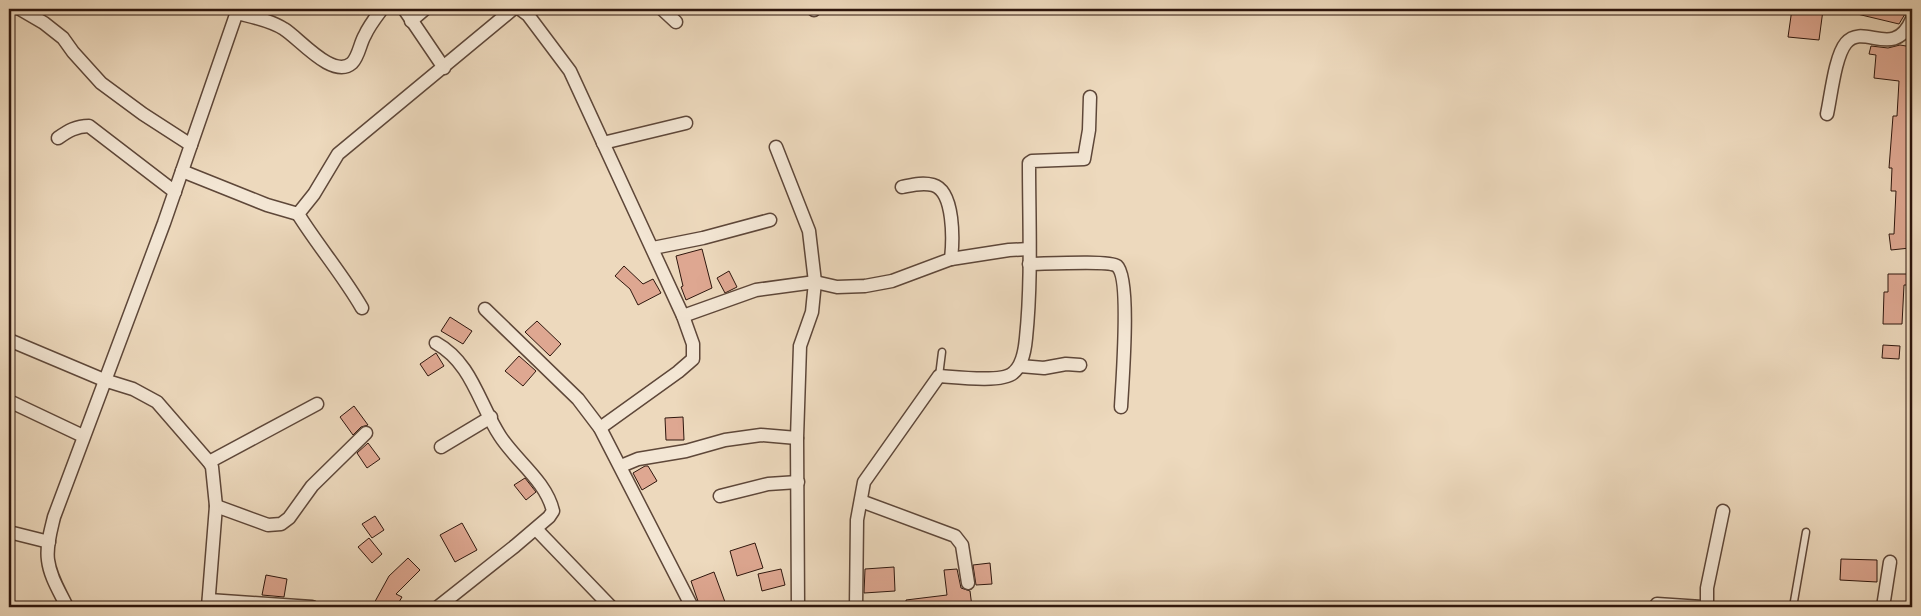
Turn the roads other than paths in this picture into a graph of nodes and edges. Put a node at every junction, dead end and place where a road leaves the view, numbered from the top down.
1 (20, 9) edge
2 (382, 9) edge
3 (404, 9) edge
4 (425, 9) edge
5 (513, 9) edge
6 (520, 9) edge
7 (662, 9) edge
8 (237, 11) edge
9 (1912, 19) edge
10 (411, 21) junction
11 (676, 22) dead end
12 (444, 68) junction
13 (1090, 97) dead end
14 (1827, 114) dead end
15 (686, 123) dead end
16 (58, 138) dead end
17 (603, 143) junction
18 (191, 145) junction
19 (776, 147) dead end
20 (182, 171) junction
21 (902, 187) dead end
22 (175, 192) junction
23 (298, 214) junction
24 (770, 220) dead end
25 (653, 248) junction
26 (1029, 249) junction
27 (951, 259) junction
28 (1029, 264) junction
29 (814, 282) junction
30 (362, 308) dead end
31 (485, 309) dead end
32 (684, 316) junction
33 (9, 340) edge
34 (436, 343) dead end
35 (942, 352) dead end
36 (1080, 364) dead end
37 (1020, 366) junction
38 (938, 376) junction
39 (104, 380) junction
40 (9, 401) edge
41 (317, 404) dead end
42 (1121, 407) dead end
43 (491, 417) junction
44 (600, 428) junction
45 (366, 433) dead end
46 (84, 436) junction
47 (797, 438) junction
48 (441, 447) dead end
49 (209, 462) junction
50 (621, 466) junction
51 (798, 482) junction
52 (720, 496) dead end
53 (861, 501) junction
54 (216, 506) junction
55 (1723, 512) dead end
56 (536, 529) junction
57 (9, 532) edge
58 (1806, 532) dead end
59 (49, 542) junction
60 (1890, 562) dead end
61 (968, 583) dead end
62 (209, 604) edge
63 (1657, 604) dead end
64 (68, 607) edge
65 (312, 607) edge
66 (438, 607) edge
67 (611, 607) edge
68 (692, 607) edge
69 (798, 607) edge
70 (856, 607) edge
71 (1702, 607) edge
72 (1706, 607) edge
73 (1793, 607) edge
74 (1883, 607) edge

1 - 18 street
2 - 8 street
3 - 10 street
4 - 10 street
5 - 12 street
6 - 17 street
7 - 11 street
8 - 18 street
9 - 14 street
10 - 12 street
12 - 23 street
13 - 26 street
15 - 17 street
16 - 22 street
17 - 25 street
18 - 20 street
19 - 29 street
20 - 22 street
20 - 23 street
21 - 27 street
22 - 39 street
23 - 30 street
24 - 25 street
25 - 32 street
26 - 27 street
26 - 28 street
27 - 29 street
28 - 37 street
28 - 42 street
29 - 32 street
29 - 47 street
31 - 44 street
32 - 44 street
33 - 39 street
34 - 43 street
35 - 38 lane
36 - 37 street
37 - 38 street
38 - 53 street
39 - 46 street
39 - 49 street
40 - 46 street
41 - 49 street
43 - 48 street
43 - 56 street
44 - 50 street
45 - 54 street
46 - 59 street
47 - 50 street
47 - 51 street
49 - 54 street
50 - 68 street
51 - 52 street
51 - 69 street
53 - 61 street
53 - 70 street
54 - 62 street
55 - 72 street
56 - 66 street
56 - 67 street
57 - 59 street
58 - 73 lane
59 - 64 street
60 - 74 street
62 - 65 street
63 - 71 street

